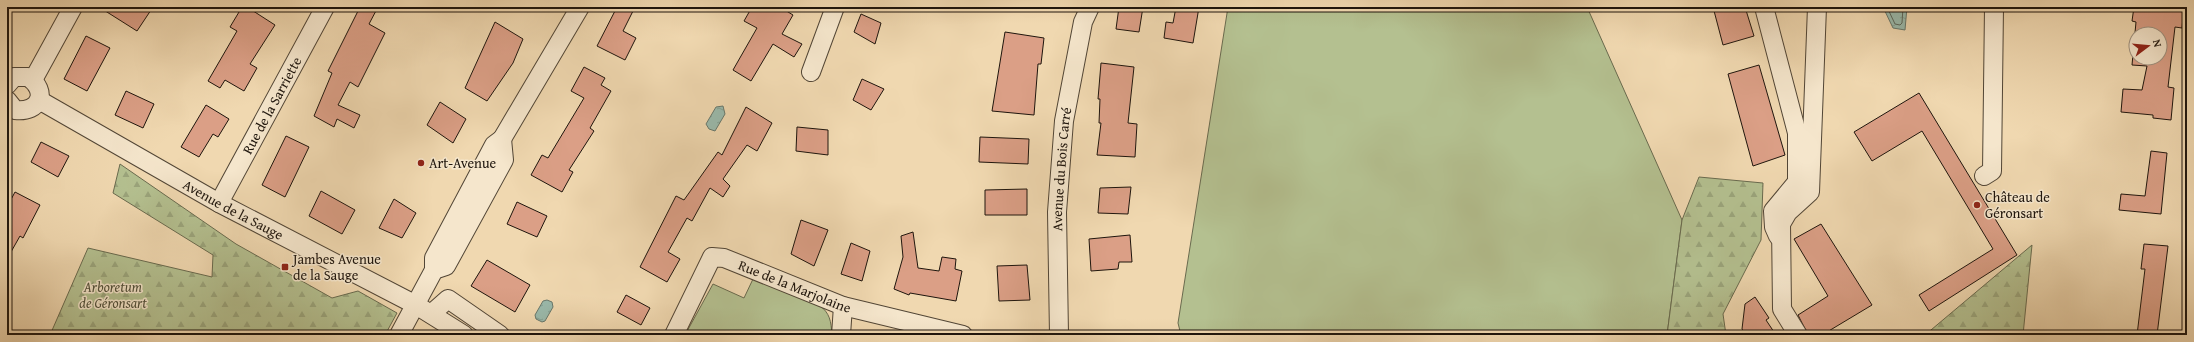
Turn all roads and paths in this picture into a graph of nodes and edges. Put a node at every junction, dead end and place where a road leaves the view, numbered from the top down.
1 (73, 7) edge
2 (326, 7) edge
3 (580, 7) edge
4 (835, 7) edge
5 (1090, 7) edge
6 (1764, 7) edge
7 (1817, 7) edge
8 (1994, 7) edge
9 (811, 72) dead end
10 (9, 78) edge
11 (33, 80) junction
12 (39, 100) junction
13 (10, 111) edge
14 (1984, 176) dead end
15 (219, 203) junction
16 (1780, 239) junction
17 (843, 306) junction
18 (423, 309) junction
19 (399, 335) edge
20 (464, 335) edge
21 (500, 335) edge
22 (674, 335) edge
23 (841, 335) edge
24 (963, 335) edge
25 (1060, 335) edge
26 (1798, 335) edge

1 - 11 street
2 - 15 street, Rue de la Sarriette
3 - 18 street
4 - 9 street
5 - 25 street, Avenue du Bois Carré
6 - 16 street
7 - 16 street
8 - 14 street
10 - 11 street
11 - 12 street
12 - 13 street
12 - 15 street, Avenue de la Sauge
15 - 18 street, Avenue de la Sauge
16 - 26 street
17 - 22 street, Rue de la Marjolaine
17 - 23 street
17 - 24 street, Rue de la Marjolaine
18 - 19 street
18 - 20 street, Avenue de la Sauge
18 - 21 street

